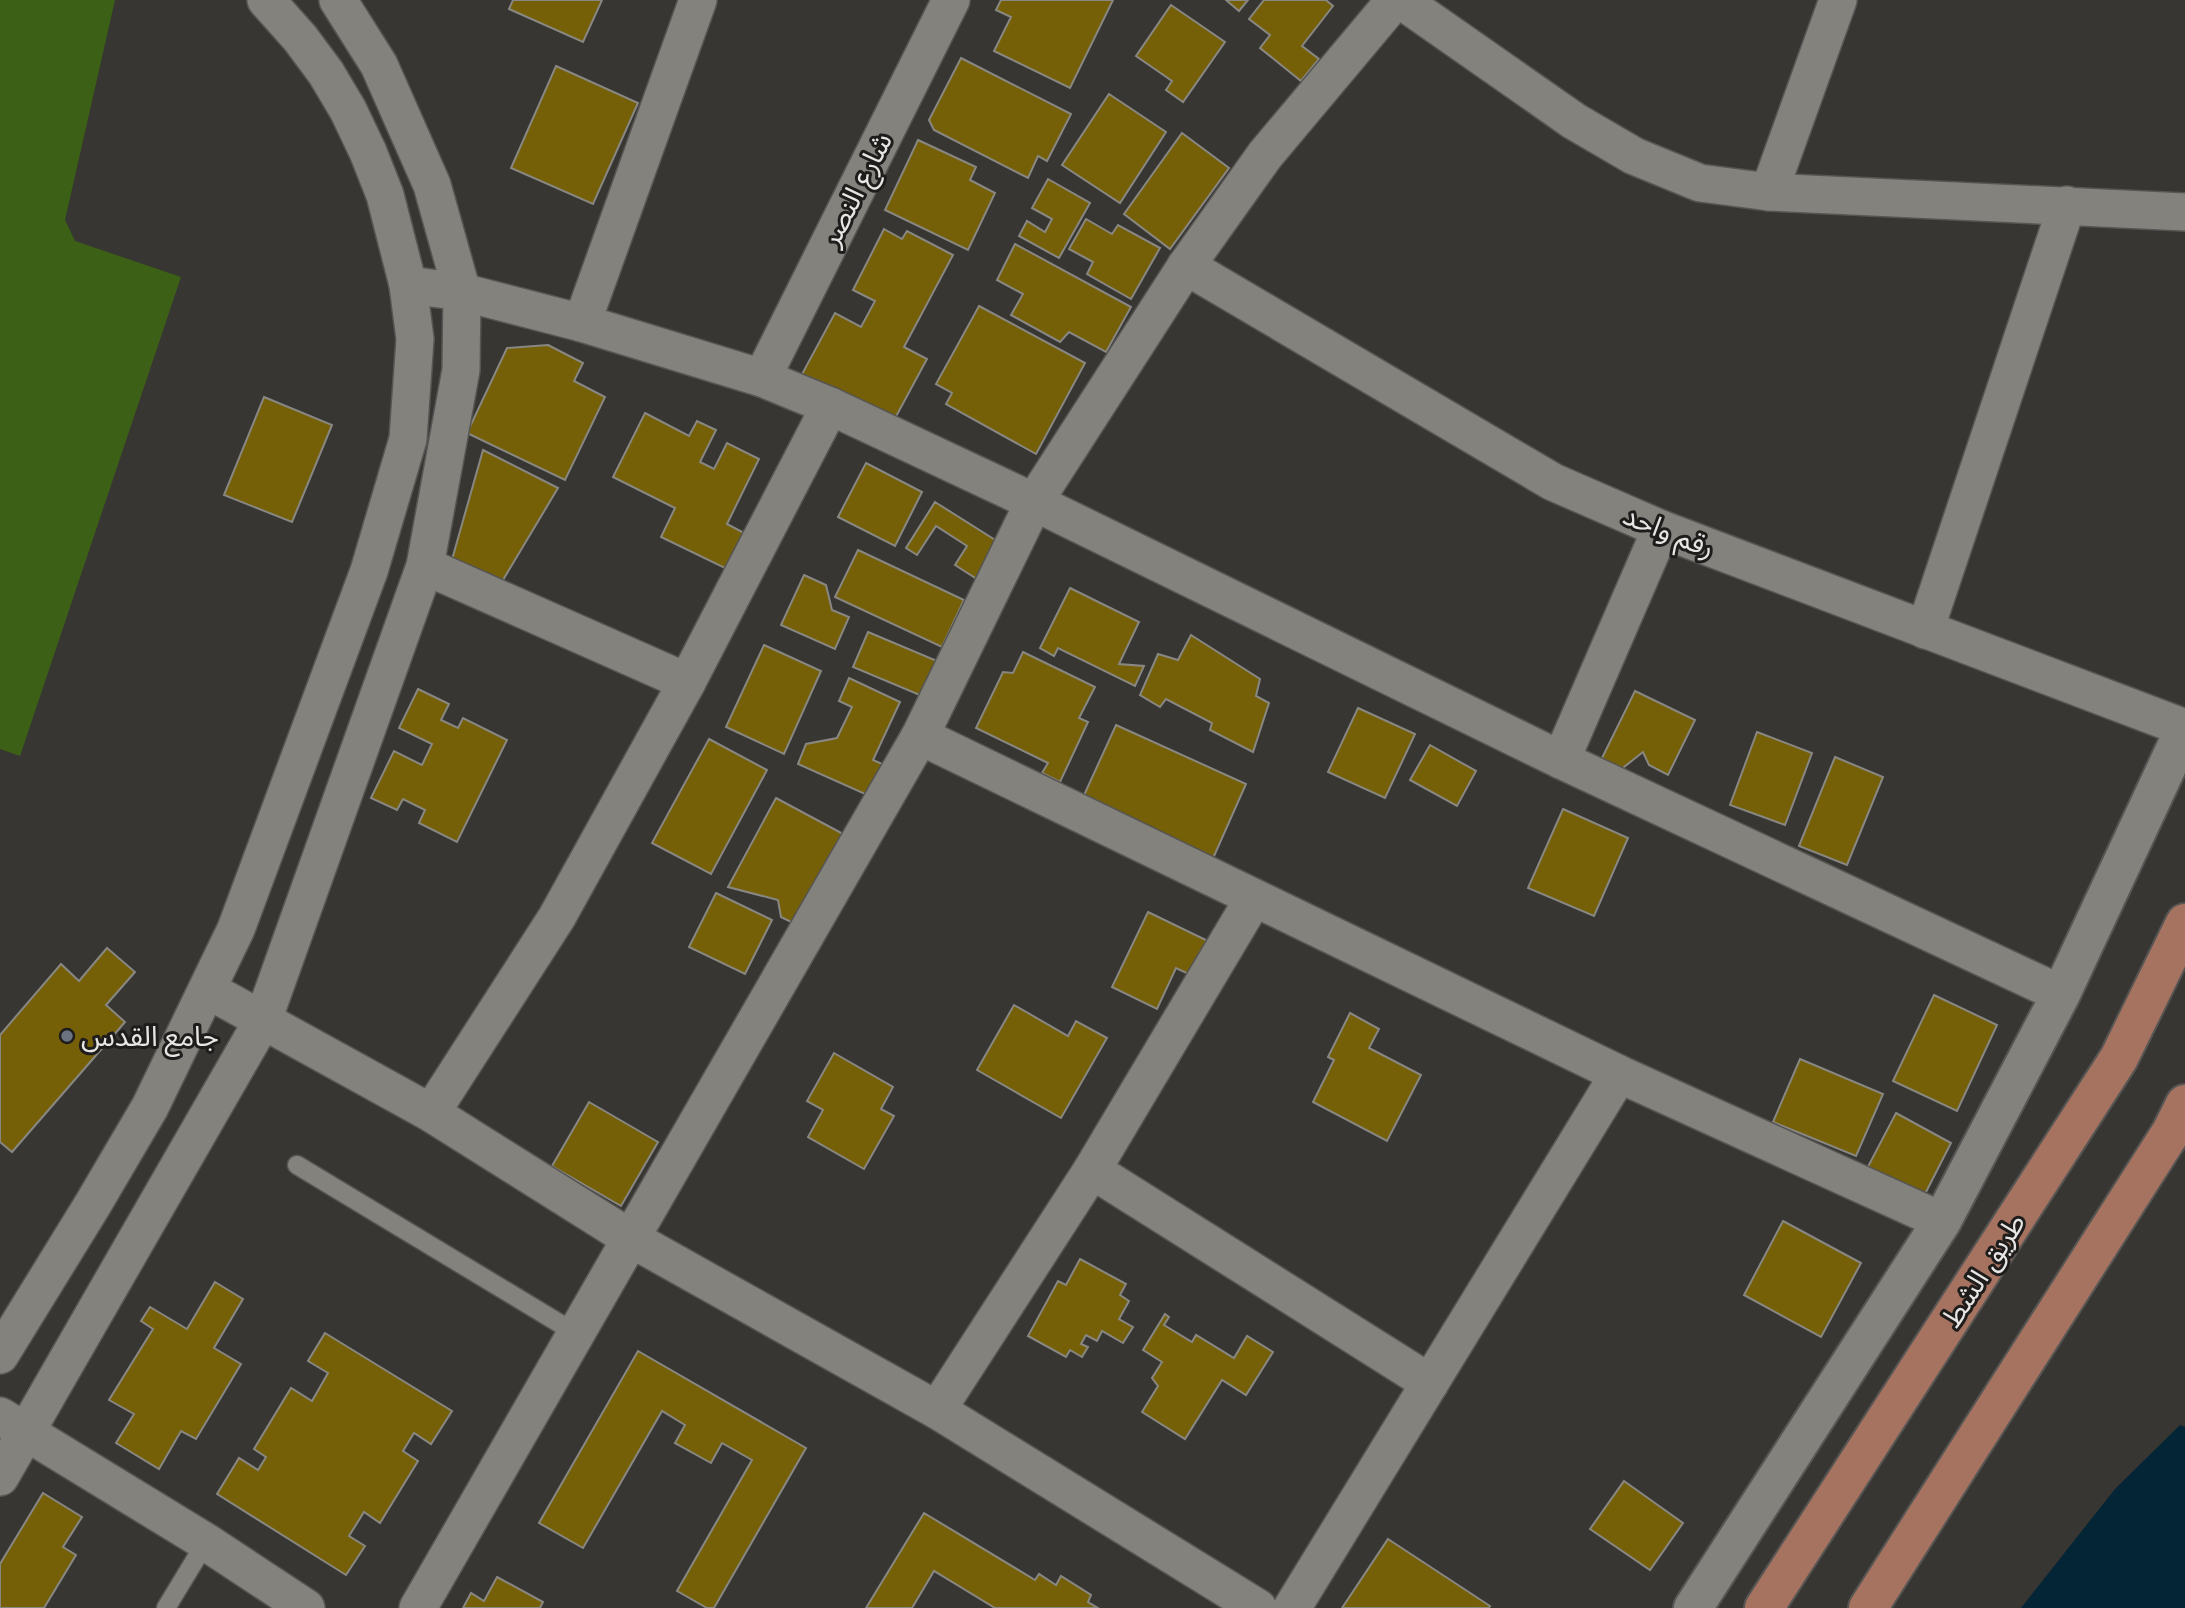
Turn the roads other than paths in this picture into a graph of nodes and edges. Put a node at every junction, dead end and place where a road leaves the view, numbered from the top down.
1 (266, 0) edge
2 (338, 0) edge
3 (698, 0) edge
4 (951, 0) edge
5 (1395, 0) edge
6 (1401, 0) edge
7 (1838, 0) edge
8 (1769, 192) junction
9 (2067, 205) junction
10 (2185, 212) edge
11 (1186, 266) junction
12 (408, 285) junction
13 (462, 292) junction
14 (582, 323) junction
15 (762, 378) junction
16 (830, 406) junction
17 (1034, 502) junction
18 (1661, 529) junction
19 (425, 566) junction
20 (1925, 630) junction
21 (687, 682) junction
22 (2185, 728) edge
23 (919, 736) junction
24 (1561, 760) junction
25 (1254, 898) junction
26 (2185, 923) edge
27 (208, 990) junction
28 (2061, 994) junction
29 (262, 1020) junction
30 (1619, 1074) junction
31 (2185, 1104) edge
32 (431, 1113) junction
33 (297, 1165) dead end
34 (1092, 1170) junction
35 (1942, 1221) junction
36 (630, 1238) junction
37 (577, 1334) junction
38 (0, 1355) edge
39 (1430, 1383) junction
40 (937, 1410) junction
41 (13, 1425) edge
42 (0, 1477) edge
43 (206, 1542) junction
44 (166, 1608) edge
45 (306, 1608) edge
46 (418, 1608) edge
47 (1258, 1608) edge
48 (1292, 1608) edge
49 (1693, 1608) edge
50 (1764, 1608) edge
51 (1868, 1608) edge

1 - 12 street
2 - 13 street
3 - 14 street
4 - 15 street, شارع النصر
5 - 11 street
6 - 8 street
7 - 8 street
8 - 9 street
9 - 10 street
9 - 20 street
11 - 17 street
11 - 18 street, رقم واحد
12 - 13 street
12 - 27 street
13 - 14 street
13 - 19 street
14 - 15 street
15 - 16 street
16 - 17 street
16 - 21 street
17 - 23 street
17 - 24 street
18 - 20 street, رقم واحد
18 - 24 street
19 - 21 street
19 - 29 street
20 - 22 street, رقم واحد
21 - 32 street
22 - 28 street
23 - 25 street
23 - 36 street
24 - 28 street
25 - 30 street
25 - 34 street
26 - 50 main road, طريق الشط
27 - 29 street
27 - 38 street
28 - 35 street
29 - 32 street
29 - 41 street
30 - 35 street
30 - 39 street
31 - 51 main road
32 - 36 street
33 - 37 lane
34 - 39 street
34 - 40 street
35 - 49 street
36 - 37 street
36 - 40 street
37 - 46 street
39 - 48 street
40 - 47 street
41 - 42 street
41 - 43 street
43 - 44 lane
43 - 45 street

